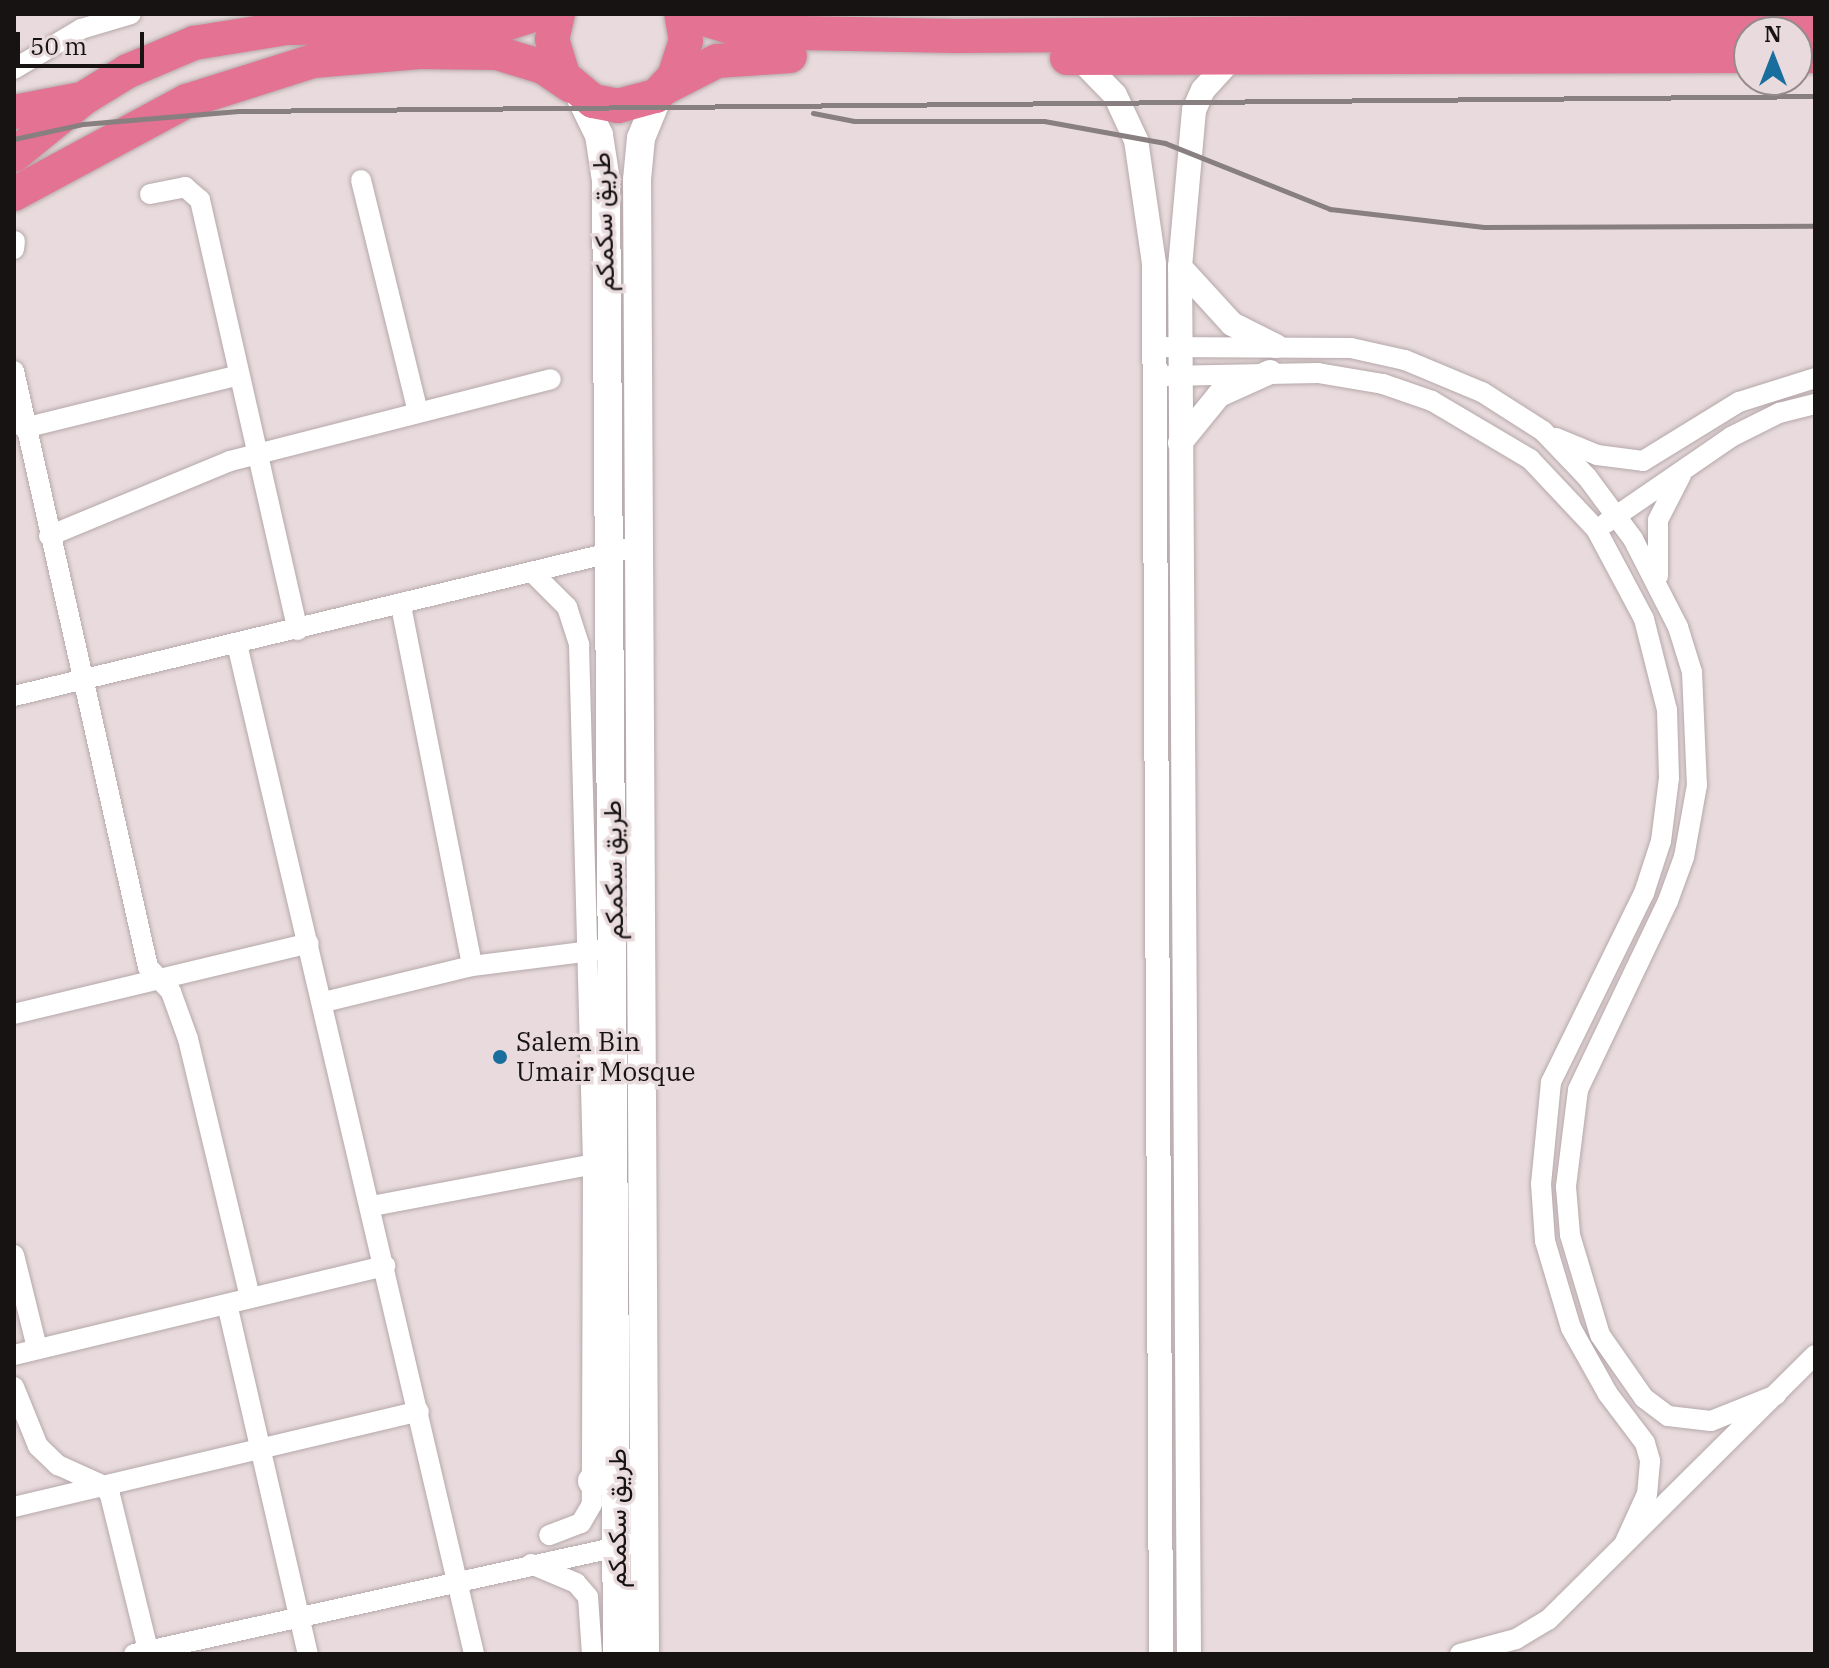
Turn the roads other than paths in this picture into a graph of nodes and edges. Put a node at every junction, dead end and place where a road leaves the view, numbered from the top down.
1 (131, 14) edge
2 (535, 14) edge
3 (558, 14) edge
4 (681, 14) edge
5 (688, 14) edge
6 (1815, 29) edge
7 (1733, 56) edge
8 (1232, 58) junction
9 (1080, 59) junction
10 (14, 69) edge
11 (575, 89) junction
12 (663, 90) junction
13 (84, 98) junction
14 (14, 112) edge
15 (14, 155) edge
16 (361, 180) dead end
17 (14, 194) edge
18 (150, 194) dead end
19 (15, 241) edge
20 (14, 249) edge
21 (1180, 267) junction
22 (1181, 346) junction
23 (1276, 346) junction
24 (1154, 347) junction
25 (14, 371) edge
26 (1270, 372) junction
27 (240, 375) junction
28 (1181, 375) junction
29 (1154, 377) junction
30 (1815, 378) edge
31 (551, 379) dead end
32 (1815, 404) edge
33 (418, 412) junction
34 (24, 428) junction
35 (1543, 431) junction
36 (1180, 443) junction
37 (258, 454) junction
38 (1687, 465) junction
39 (1618, 515) junction
40 (1596, 529) junction
41 (49, 536) junction
42 (639, 546) junction
43 (607, 554) junction
44 (534, 574) junction
45 (1661, 592) junction
46 (401, 606) junction
47 (298, 630) junction
48 (237, 644) junction
49 (85, 680) junction
50 (14, 696) edge
51 (309, 943) junction
52 (601, 950) junction
53 (472, 966) junction
54 (160, 980) junction
55 (324, 1002) junction
56 (14, 1014) edge
57 (604, 1162) junction
58 (372, 1206) junction
59 (14, 1255) edge
60 (386, 1266) junction
61 (250, 1298) junction
62 (227, 1304) junction
63 (37, 1348) junction
64 (14, 1355) edge
65 (1815, 1355) edge
66 (14, 1387) edge
67 (1776, 1395) junction
68 (419, 1411) junction
69 (260, 1449) junction
70 (604, 1481) junction
71 (104, 1486) junction
72 (14, 1507) edge
73 (549, 1535) dead end
74 (1625, 1542) junction
75 (631, 1544) junction
76 (531, 1564) junction
77 (458, 1580) junction
78 (299, 1615) junction
79 (144, 1653) edge
80 (308, 1654) edge
81 (474, 1654) edge
82 (592, 1654) edge
83 (617, 1654) edge
84 (645, 1654) edge
85 (1161, 1654) edge
86 (1189, 1654) edge
87 (1460, 1654) edge

1 - 10 street
2 - 13 highway
3 - 11 highway
4 - 12 highway
5 - 6 highway
7 - 8 highway
8 - 9 highway
8 - 21 street
9 - 12 highway
9 - 24 street
11 - 12 highway
11 - 17 highway
11 - 43 main road, طريق سكمكم
12 - 42 main road, طريق سكمكم
13 - 14 highway
13 - 15 highway
16 - 33 street
18 - 27 street
19 - 20 street
21 - 22 street
21 - 23 street
22 - 23 street
22 - 24 street
22 - 28 street
23 - 35 street
24 - 29 street
25 - 34 street
26 - 28 street
26 - 36 street
26 - 40 street
27 - 34 street
27 - 37 street
28 - 29 street
28 - 36 street
29 - 85 street
30 - 35 street
31 - 33 street
32 - 38 street
33 - 37 street
34 - 41 street
35 - 39 street
36 - 86 street
37 - 41 street
37 - 47 street
38 - 39 street
38 - 45 street
39 - 40 street
39 - 45 street
40 - 74 street
41 - 49 street
42 - 43 street
42 - 75 main road, طريق سكمكم
43 - 44 street
43 - 52 main road, طريق سكمكم
44 - 46 street
44 - 52 street
45 - 67 street
46 - 47 street
46 - 53 street
47 - 48 street
48 - 49 street
48 - 51 street
49 - 50 street
49 - 54 street
51 - 54 street
51 - 55 street
52 - 53 street
52 - 57 main road, طريق سكمكم
53 - 55 street
54 - 56 street
54 - 61 street
55 - 58 street
57 - 58 street
57 - 70 main road, طريق سكمكم
58 - 60 street
59 - 63 street
60 - 61 street
60 - 68 street
61 - 62 street
62 - 63 street
62 - 69 street
63 - 64 street
65 - 67 street
66 - 71 street
67 - 74 street
68 - 69 street
68 - 77 street
69 - 71 street
69 - 78 street
70 - 73 street
70 - 75 main road, طريق سكمكم
71 - 72 street
71 - 79 street
74 - 87 street
75 - 76 street
75 - 83 main road, طريق سكمكم
75 - 84 main road, طريق سكمكم
76 - 77 street
76 - 82 street
77 - 78 street
77 - 81 street
78 - 79 street
78 - 80 street

